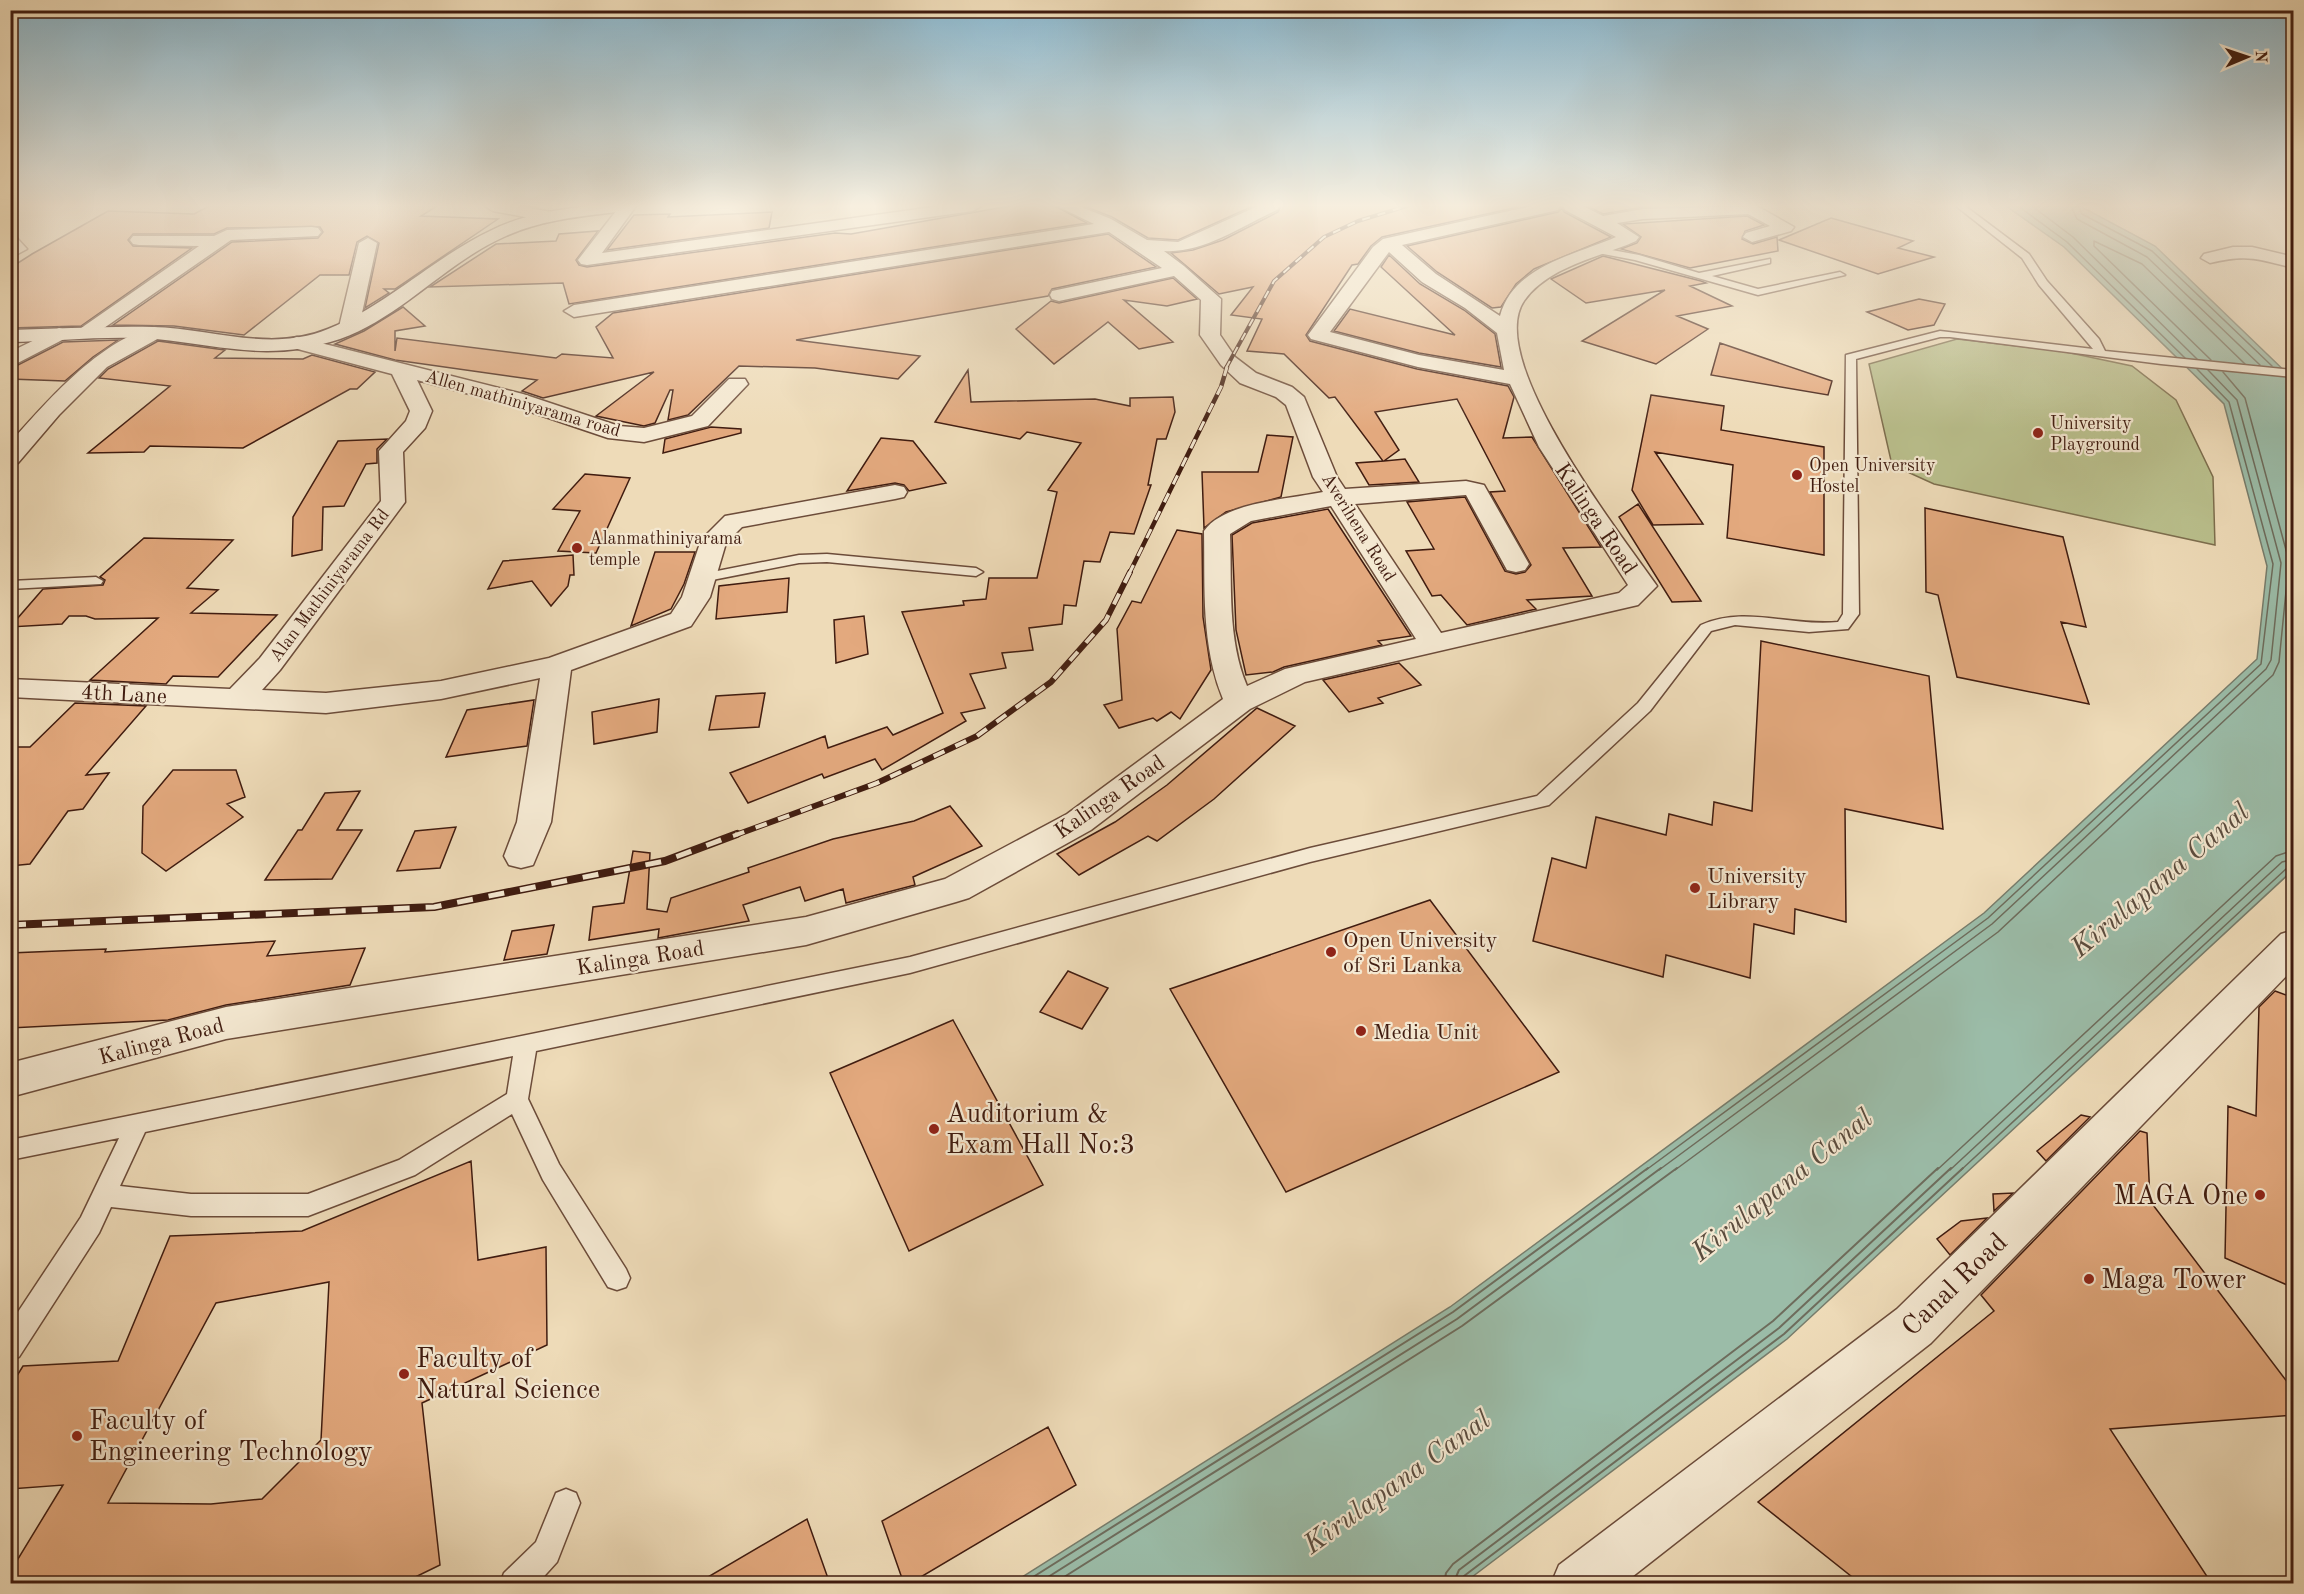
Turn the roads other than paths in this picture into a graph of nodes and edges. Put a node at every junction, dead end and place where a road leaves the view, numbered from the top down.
1 (161, 280) edge
2 (360, 280) edge
3 (422, 280) edge
4 (769, 280) edge
5 (1129, 280) edge
6 (1190, 280) edge
7 (1357, 280) edge
8 (1433, 280) edge
9 (1533, 280) edge
10 (1715, 280) edge
11 (1814, 280) edge
12 (2041, 280) edge
13 (1059, 295) dead end
14 (574, 311) dead end
15 (349, 327) junction
16 (1506, 330) junction
17 (84, 333) junction
18 (154, 333) junction
19 (59, 334) junction
20 (10, 336) edge
21 (297, 343) junction
22 (2101, 353) junction
23 (10, 361) edge
24 (399, 368) junction
25 (2294, 374) edge
26 (1516, 379) junction
27 (737, 384) dead end
28 (10, 458) edge
29 (895, 492) dead end
30 (1338, 497) junction
31 (1516, 564) dead end
32 (976, 572) dead end
33 (702, 579) junction
34 (96, 580) dead end
35 (10, 585) edge
36 (1435, 645) junction
37 (557, 665) junction
38 (10, 688) edge
39 (237, 700) junction
40 (1239, 702) junction
41 (521, 855) dead end
42 (2294, 944) edge
43 (526, 1043) junction
44 (10, 1080) edge
45 (517, 1099) junction
46 (138, 1123) junction
47 (10, 1150) edge
48 (104, 1195) junction
49 (617, 1278) dead end
50 (10, 1348) edge
51 (566, 1503) dead end
52 (515, 1584) edge
53 (1578, 1584) edge

1 - 17 street
2 - 15 street
3 - 15 street
4 - 14 street
5 - 13 street
6 - 30 street, Averihena Road
7 - 26 street
8 - 16 street
9 - 16 street, Kalinga Road
10 - 11 lane
12 - 22 lane
15 - 21 street
16 - 26 street, Kalinga Road
17 - 18 street
17 - 19 street
18 - 21 street
18 - 28 street
19 - 20 street
19 - 23 street
21 - 24 street, Allen mathiniyarama road
22 - 25 lane
22 - 43 lane
24 - 27 street, Allen mathiniyarama road
24 - 39 street, Alan Mathiniyarama Rd
26 - 36 street, Kalinga Road
29 - 33 street, 4th Lane
30 - 31 street
30 - 36 street, Averihena Road
30 - 40 street
32 - 33 lane
33 - 37 street, 4th Lane
34 - 35 lane
36 - 40 street, Kalinga Road
37 - 39 street, 4th Lane
37 - 41 street
38 - 39 street, 4th Lane
40 - 44 street, Kalinga Road
42 - 53 street, Canal Road
43 - 45 lane
43 - 46 lane
45 - 48 lane
45 - 49 lane
46 - 47 lane
46 - 48 lane
48 - 50 lane
51 - 52 lane

